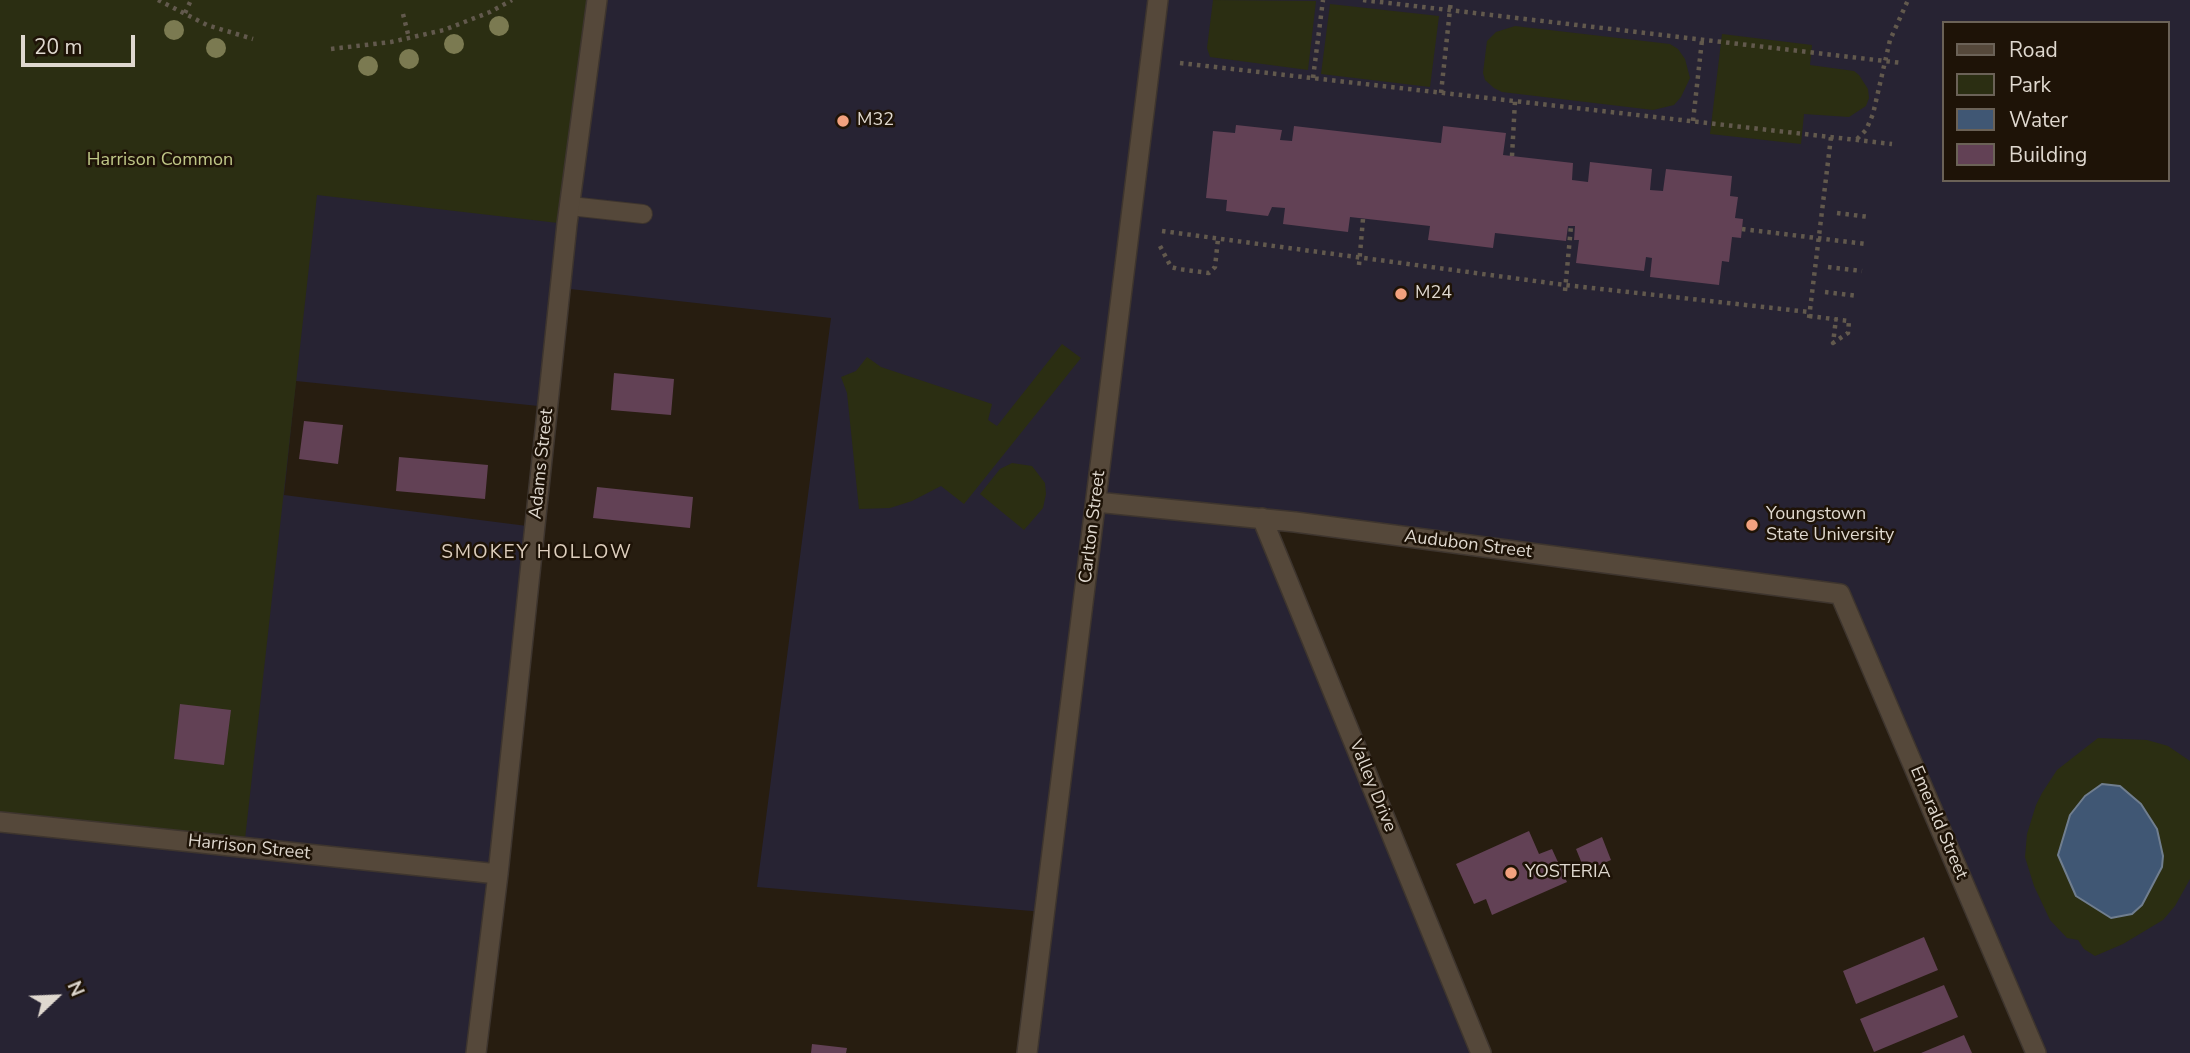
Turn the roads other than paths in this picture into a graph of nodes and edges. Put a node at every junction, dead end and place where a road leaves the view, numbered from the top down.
1 (597, 0) edge
2 (1158, 0) edge
3 (570, 206) junction
4 (643, 214) dead end
5 (1096, 502) junction
6 (1262, 518) junction
7 (1840, 594) joint
8 (0, 822) edge
9 (498, 874) junction
10 (476, 1053) edge
11 (1027, 1053) edge
12 (1481, 1053) edge
13 (2036, 1053) edge

1 - 3 street, Adams Street
2 - 5 street, Carlton Street
3 - 4 lane
3 - 9 street, Adams Street
5 - 6 street, Audubon Street
5 - 11 street, Carlton Street
6 - 7 street, Audubon Street
6 - 12 street, Valley Drive
7 - 13 street, Emerald Street
8 - 9 street, Harrison Street
9 - 10 street, Adams Street

